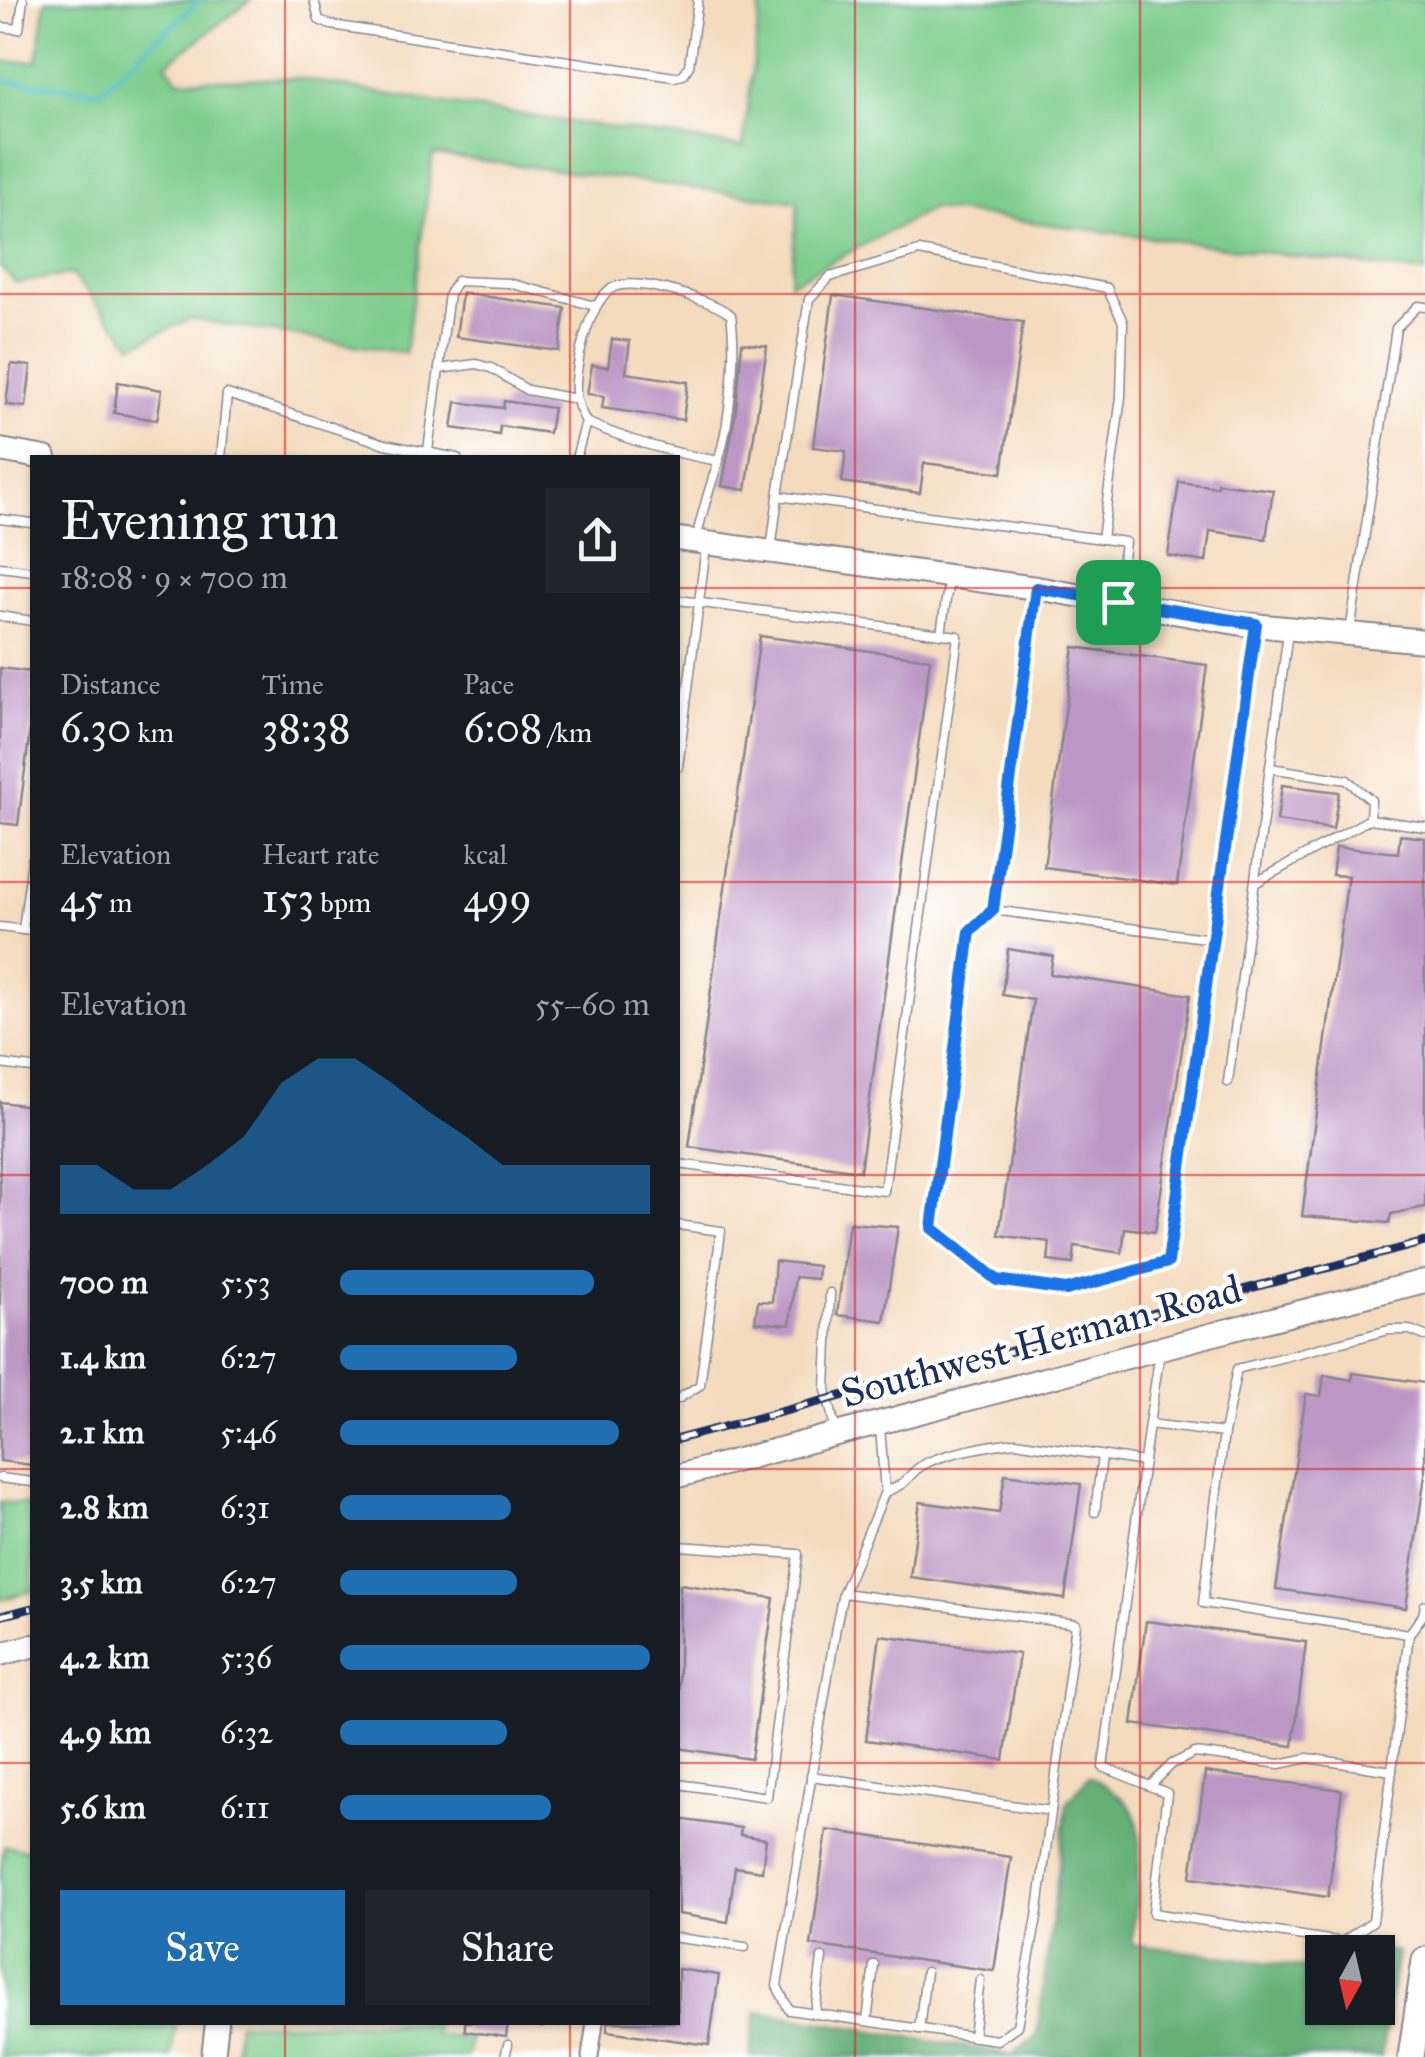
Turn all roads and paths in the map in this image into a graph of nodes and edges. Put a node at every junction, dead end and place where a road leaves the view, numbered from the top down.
1 (23, 0) edge
2 (314, 0) edge
3 (698, 0) edge
4 (0, 26) edge
5 (594, 306) junction
6 (1425, 307) edge
7 (438, 369) junction
8 (576, 400) junction
9 (586, 422) junction
10 (0, 450) edge
11 (30, 455) edge
12 (221, 455) edge
13 (427, 455) edge
14 (577, 455) edge
15 (718, 461) junction
16 (778, 496) junction
17 (0, 519) edge
18 (30, 524) edge
19 (1102, 539) junction
20 (693, 541) edge
21 (771, 552) junction
22 (0, 566) edge
23 (30, 570) edge
24 (949, 576) junction
25 (1036, 588) junction
26 (680, 600) edge
27 (1118, 602) junction
28 (699, 603) junction
29 (0, 616) edge
30 (30, 621) edge
31 (1256, 624) junction
32 (1288, 628) junction
33 (1350, 633) junction
34 (942, 634) junction
35 (1425, 641) edge
36 (680, 751) edge
37 (1270, 768) junction
38 (1370, 819) junction
39 (1425, 827) edge
40 (1255, 882) junction
41 (30, 896) edge
42 (993, 910) junction
43 (0, 926) edge
44 (28, 931) edge
45 (1212, 940) junction
46 (0, 1064) edge
47 (30, 1068) edge
48 (1228, 1082) dead end
49 (680, 1164) edge
50 (680, 1225) edge
51 (1425, 1282) edge
52 (830, 1293) dead end
53 (1425, 1336) edge
54 (1160, 1348) junction
55 (680, 1398) edge
56 (880, 1422) junction
57 (1149, 1424) junction
58 (1224, 1433) junction
59 (836, 1434) junction
60 (1102, 1456) junction
61 (1144, 1462) junction
62 (680, 1475) edge
63 (0, 1478) edge
64 (30, 1482) edge
65 (885, 1492) junction
66 (1095, 1512) dead end
67 (680, 1546) edge
68 (844, 1592) junction
69 (1425, 1605) edge
70 (1409, 1634) junction
71 (30, 1646) edge
72 (0, 1654) edge
73 (1392, 1771) junction
74 (811, 1776) junction
75 (680, 1784) edge
76 (1150, 1786) junction
77 (1051, 1812) junction
78 (680, 1938) edge
79 (745, 1947) dead end
80 (822, 1958) dead end
81 (1425, 1960) edge
82 (874, 1965) dead end
83 (926, 1972) dead end
84 (980, 1980) dead end
85 (815, 2014) junction
86 (867, 2021) junction
87 (217, 2025) edge
88 (595, 2025) edge
89 (919, 2029) junction
90 (972, 2037) junction
91 (508, 2045) dead end
92 (213, 2057) edge
93 (506, 2057) edge
94 (590, 2057) edge
95 (1411, 2057) edge

1 - 4 lane
2 - 3 lane
5 - 7 lane
5 - 8 lane
5 - 15 lane
6 - 33 lane
7 - 8 lane
7 - 13 lane
8 - 9 lane
9 - 14 lane
9 - 15 lane
10 - 11 street
12 - 13 lane
15 - 20 lane
16 - 19 lane
16 - 19 lane
16 - 21 lane
17 - 18 lane
19 - 27 lane
20 - 21 street
20 - 28 lane
21 - 24 street
22 - 23 lane
24 - 25 street
24 - 34 lane
25 - 27 street
25 - 42 lane
26 - 28 lane
27 - 31 street
28 - 34 lane
28 - 36 lane
29 - 30 lane
31 - 32 street
31 - 45 lane
32 - 33 street
32 - 37 lane
33 - 35 street
34 - 49 lane
37 - 38 lane
37 - 40 lane
38 - 39 lane
38 - 40 lane
40 - 48 lane
41 - 44 lane
42 - 45 lane
42 - 45 lane
43 - 44 lane
46 - 47 lane
50 - 55 lane
51 - 54 street, Southwest Herman Road
52 - 59 lane
53 - 58 lane
54 - 56 street, Southwest Herman Road
54 - 57 lane
56 - 59 street, Southwest Herman Road
56 - 65 lane
57 - 58 lane
57 - 61 lane
58 - 70 lane
59 - 62 street, Southwest Herman Road
60 - 61 lane
60 - 65 lane
60 - 66 lane
61 - 76 lane
63 - 64 lane
65 - 68 lane
67 - 75 lane
68 - 74 lane
68 - 77 lane
69 - 70 lane
70 - 73 lane
71 - 72 street
73 - 76 lane
73 - 76 lane
74 - 77 lane
74 - 85 lane
77 - 90 lane
78 - 79 lane
80 - 85 lane
81 - 95 main road
82 - 86 lane
83 - 89 lane
84 - 90 lane
85 - 86 lane
86 - 89 lane
87 - 92 street
88 - 94 street
89 - 90 lane
91 - 93 lane

